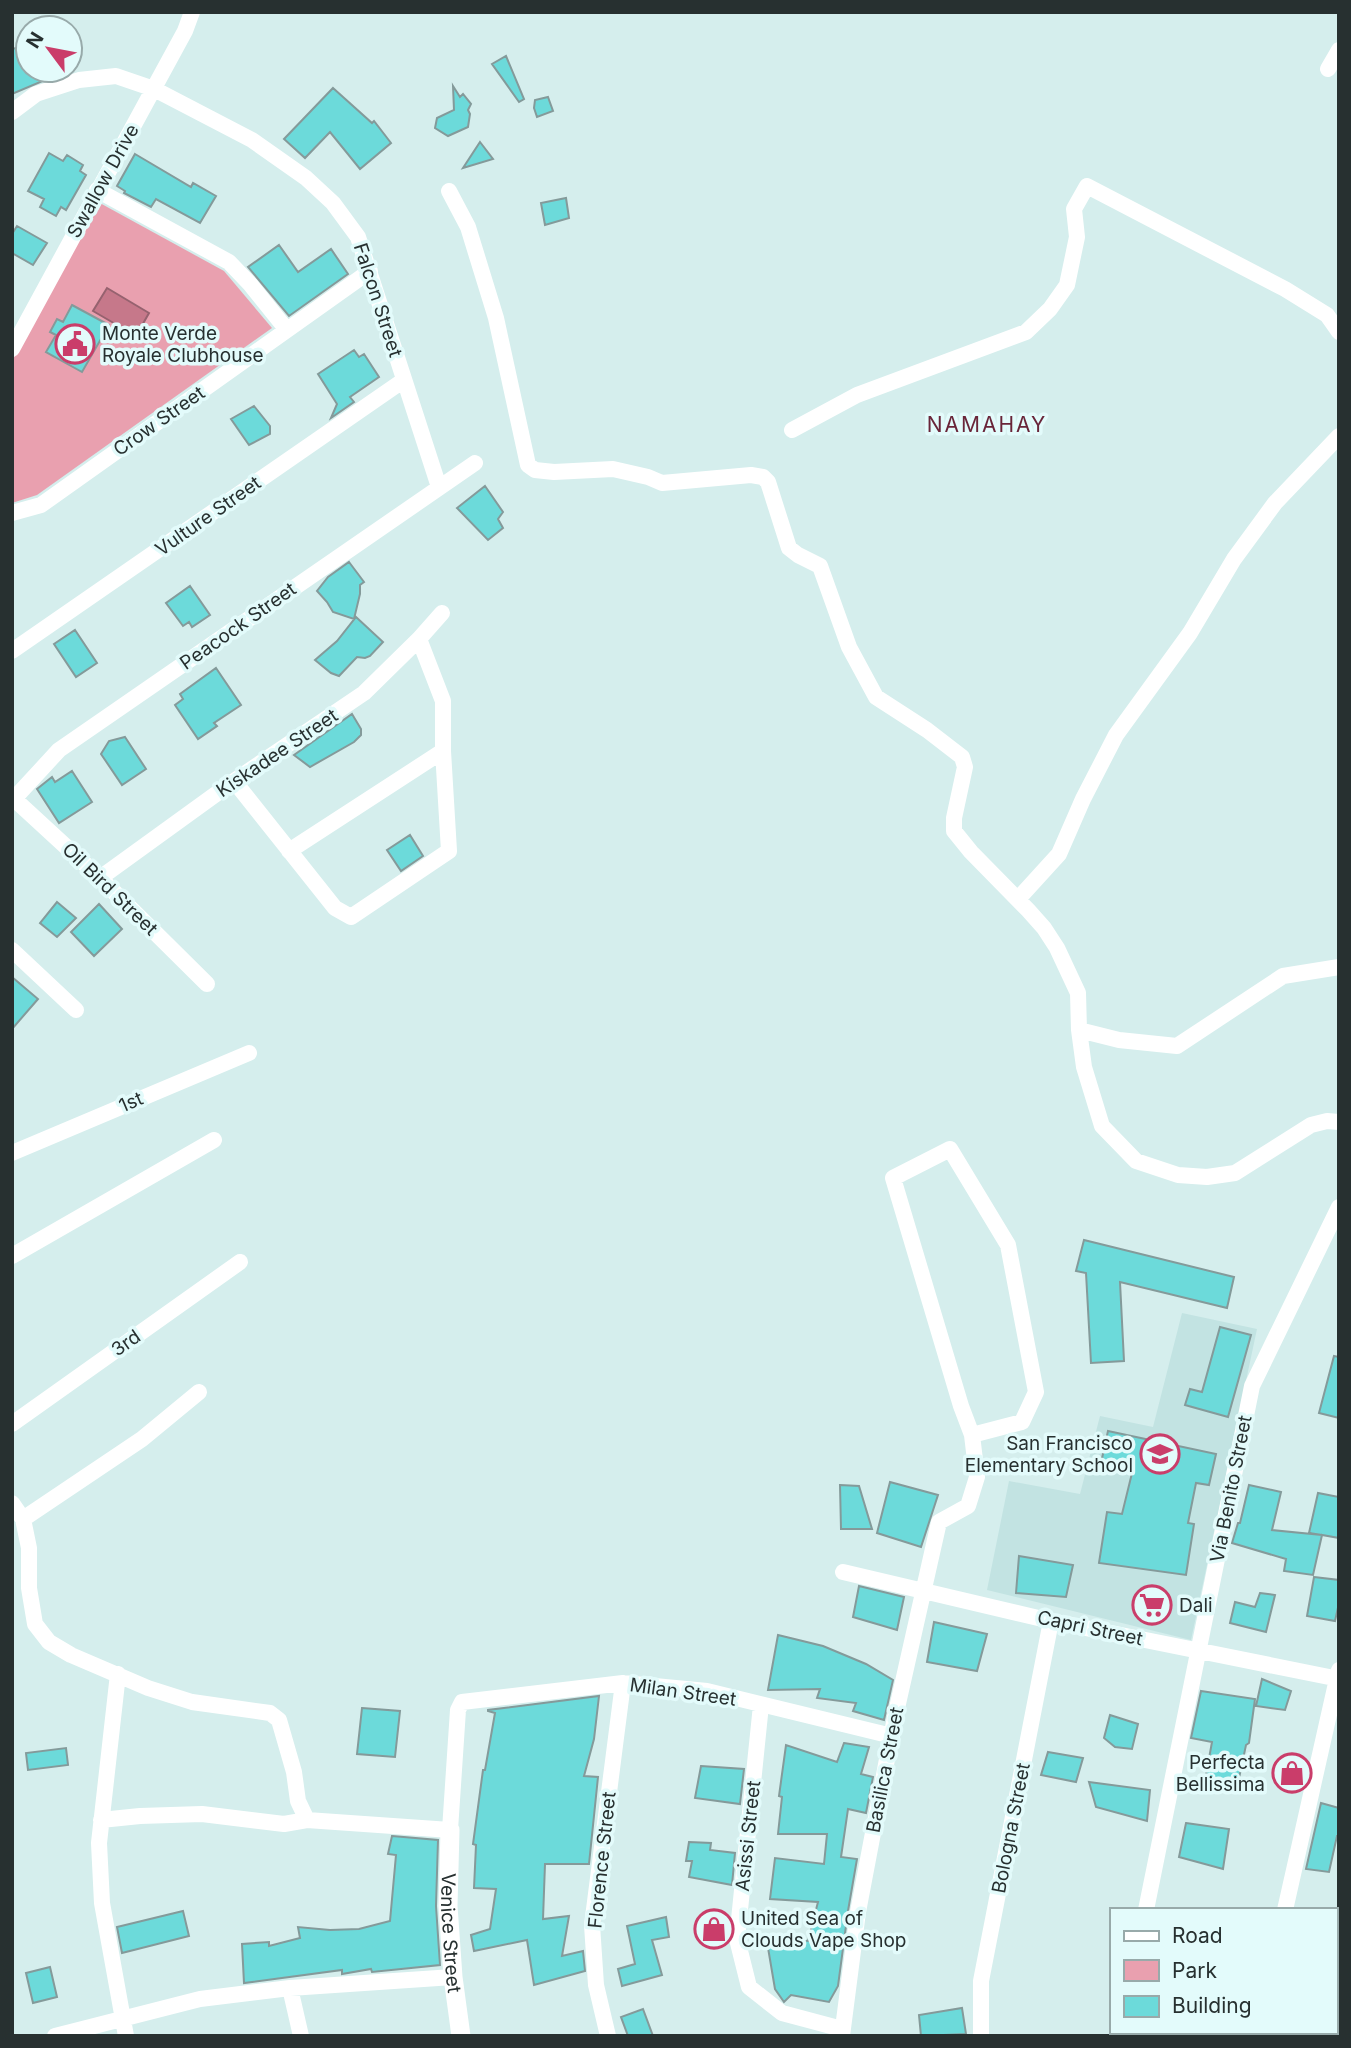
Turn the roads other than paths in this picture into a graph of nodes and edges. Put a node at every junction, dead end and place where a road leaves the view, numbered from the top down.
1 (192, 12) edge
2 (1339, 50) edge
3 (1328, 69) dead end
4 (154, 89) junction
5 (12, 112) edge
6 (97, 190) junction
7 (449, 191) dead end
8 (370, 271) junction
9 (287, 330) junction
10 (1339, 332) edge
11 (12, 349) edge
12 (404, 380) junction
13 (792, 430) dead end
14 (1339, 436) edge
15 (475, 463) dead end
16 (439, 487) junction
17 (12, 513) edge
18 (442, 613) dead end
19 (419, 639) junction
20 (12, 651) edge
21 (443, 751) junction
22 (234, 781) junction
23 (13, 799) edge
24 (289, 851) junction
25 (100, 878) junction
26 (1018, 899) junction
27 (12, 950) edge
28 (1339, 967) edge
29 (207, 984) dead end
30 (76, 1010) dead end
31 (1079, 1030) junction
32 (249, 1053) dead end
33 (1339, 1122) edge
34 (214, 1140) dead end
35 (12, 1153) edge
36 (1339, 1207) edge
37 (12, 1256) edge
38 (240, 1262) dead end
39 (199, 1392) dead end
40 (12, 1424) edge
41 (972, 1435) junction
42 (12, 1503) edge
43 (23, 1519) junction
44 (843, 1572) dead end
45 (923, 1591) junction
46 (1051, 1620) junction
47 (1198, 1651) junction
48 (118, 1674) junction
49 (1338, 1675) edge
50 (623, 1683) junction
51 (761, 1705) junction
52 (892, 1736) junction
53 (101, 1820) junction
54 (307, 1820) junction
55 (450, 1829) junction
56 (1146, 1908) edge
57 (1285, 1908) edge
58 (453, 1978) junction
59 (289, 1988) junction
60 (125, 2028) edge
61 (842, 2032) edge
62 (55, 2036) edge
63 (302, 2036) edge
64 (461, 2036) edge
65 (608, 2036) edge
66 (981, 2036) edge

1 - 4 street, Swallow Drive
2 - 3 street
4 - 5 street, Falcon Street
4 - 6 street, Swallow Drive
4 - 8 street, Falcon Street
6 - 9 street
6 - 11 street, Swallow Drive
7 - 26 street
8 - 9 street, Crow Street
8 - 12 street, Falcon Street
9 - 17 street, Crow Street
10 - 13 street
12 - 16 street, Falcon Street
12 - 20 street, Vulture Street
14 - 26 street
15 - 16 street, Peacock Street
16 - 23 street, Peacock Street
18 - 19 street, Kiskadee Street
19 - 21 street
19 - 22 street, Kiskadee Street
21 - 24 street
21 - 24 street
22 - 24 street
22 - 25 street, Kiskadee Street
23 - 25 street, Oil Bird Street
25 - 29 street, Oil Bird Street
26 - 31 street
27 - 30 street
28 - 31 street
31 - 33 street
32 - 35 street, 1st
34 - 37 street
36 - 47 street, Via Benito Street
38 - 40 street, 3rd
39 - 43 street
41 - 41 street, Basilica Street
41 - 45 street, Basilica Street
42 - 43 street
43 - 48 street
44 - 45 street, Capri Street
45 - 46 street, Capri Street
45 - 52 street, Basilica Street
46 - 47 street, Capri Street
46 - 66 street, Bologna Street
47 - 49 street, Capri Street
47 - 56 street, Via Benito Street
48 - 53 street
48 - 54 street
49 - 57 street
50 - 51 street, Milan Street
50 - 55 street, Milan Street
50 - 65 street, Florence Street
51 - 52 street, Milan Street
51 - 61 street, Asissi Street
52 - 61 street, Basilica Street
53 - 54 street
53 - 60 street
54 - 55 street
55 - 58 street, Venice Street
58 - 59 street
58 - 64 street, Venice Street
59 - 60 street
59 - 63 street
60 - 62 street

